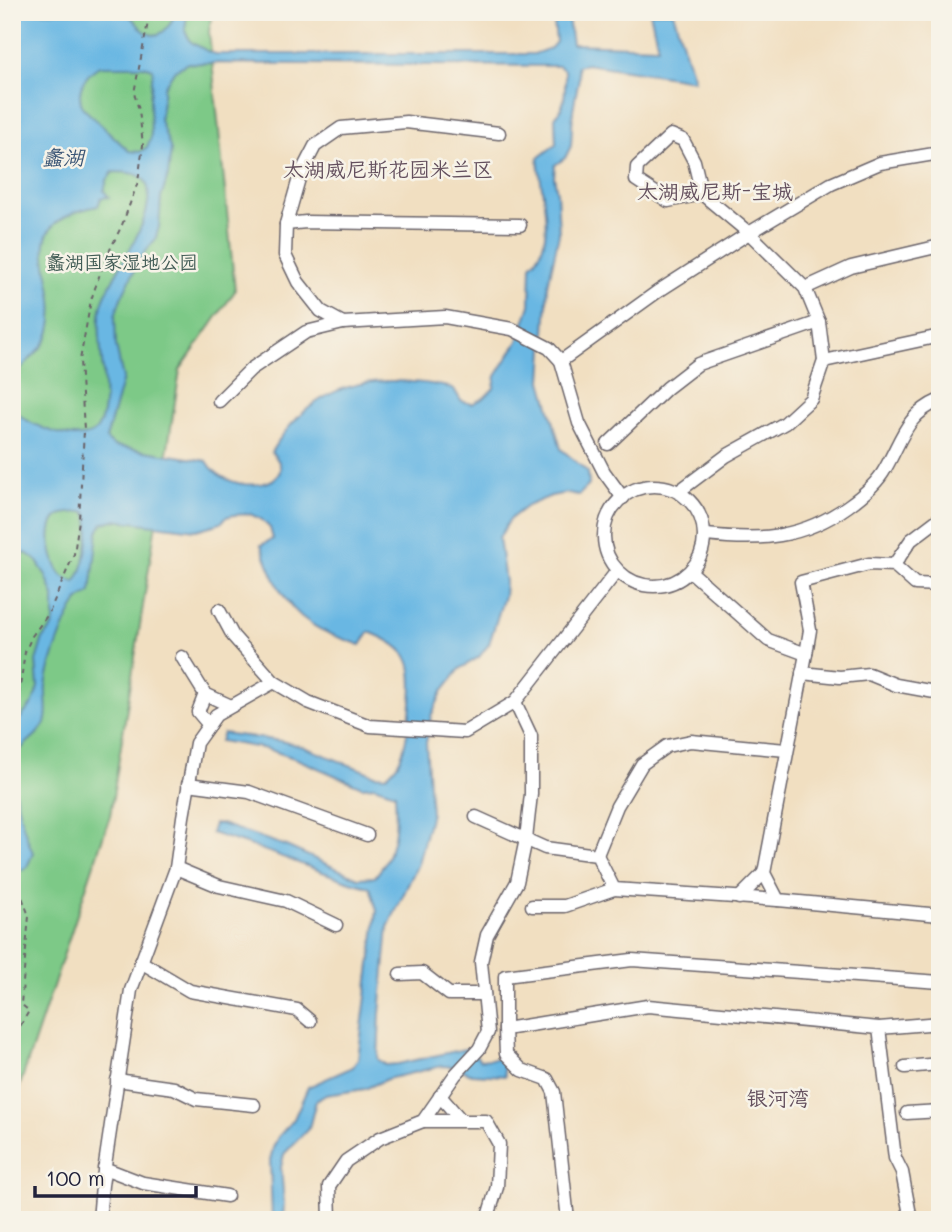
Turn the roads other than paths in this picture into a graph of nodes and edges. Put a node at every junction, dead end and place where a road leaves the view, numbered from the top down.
1 (499, 133) dead end
2 (940, 153) edge
3 (702, 194) junction
4 (286, 224) junction
5 (520, 225) dead end
6 (749, 233) junction
7 (940, 246) edge
8 (805, 288) junction
9 (819, 322) junction
10 (343, 323) junction
11 (940, 336) edge
12 (561, 360) junction
13 (824, 361) junction
14 (940, 400) edge
15 (219, 401) dead end
16 (608, 444) dead end
17 (678, 492) junction
18 (623, 498) junction
19 (940, 518) edge
20 (706, 535) junction
21 (894, 565) junction
22 (617, 571) junction
23 (690, 571) junction
24 (940, 585) edge
25 (219, 610) dead end
26 (806, 654) junction
27 (182, 657) dead end
28 (802, 673) junction
29 (274, 682) junction
30 (940, 693) edge
31 (205, 694) junction
32 (515, 702) junction
33 (231, 706) junction
34 (209, 725) junction
35 (786, 750) junction
36 (188, 784) junction
37 (476, 817) dead end
38 (367, 835) dead end
39 (526, 839) junction
40 (597, 855) junction
41 (176, 868) junction
42 (764, 873) junction
43 (614, 889) junction
44 (739, 898) junction
45 (778, 900) junction
46 (532, 906) dead end
47 (940, 915) edge
48 (336, 926) dead end
49 (141, 962) junction
50 (400, 974) dead end
51 (940, 982) edge
52 (484, 994) junction
53 (310, 1021) dead end
54 (940, 1023) edge
55 (879, 1028) junction
56 (505, 1029) junction
57 (940, 1064) edge
58 (905, 1067) dead end
59 (117, 1080) junction
60 (440, 1096) junction
61 (254, 1105) dead end
62 (940, 1111) edge
63 (907, 1113) dead end
64 (461, 1120) junction
65 (423, 1121) junction
66 (104, 1168) junction
67 (227, 1196) dead end
68 (99, 1220) edge
69 (330, 1220) edge
70 (487, 1220) edge
71 (568, 1220) edge
72 (911, 1220) edge

1 - 4 street
2 - 6 street
3 - 3 street
3 - 6 street
4 - 5 street
4 - 10 street
6 - 8 street
6 - 12 street
7 - 8 street
8 - 9 street
9 - 13 street
9 - 16 street
10 - 12 street
10 - 15 street
11 - 13 street
12 - 18 street
13 - 17 street
14 - 20 street
17 - 18 street
17 - 20 street
18 - 22 street
19 - 21 street
20 - 23 street
21 - 24 street
21 - 26 street
22 - 23 street
22 - 32 street
23 - 26 street
25 - 29 street
26 - 28 street
27 - 31 street
28 - 30 street
28 - 35 street
29 - 32 street
29 - 33 street
31 - 33 street
31 - 34 street
32 - 39 street
33 - 34 street
34 - 36 street
35 - 40 street
35 - 42 street
36 - 38 street
36 - 41 street
37 - 39 street
39 - 40 street
39 - 52 street
40 - 43 street
41 - 48 street
41 - 49 street
42 - 44 street
42 - 45 street
43 - 44 street
43 - 46 street
44 - 45 street
45 - 47 street
49 - 53 street
49 - 59 street
50 - 52 street
51 - 56 street
52 - 60 street
54 - 55 street
55 - 56 street
55 - 72 street
56 - 71 street
57 - 58 street
59 - 61 street
59 - 66 street
60 - 64 street
60 - 65 street
62 - 63 street
64 - 65 street
64 - 70 street
65 - 69 street
66 - 67 street
66 - 68 street

